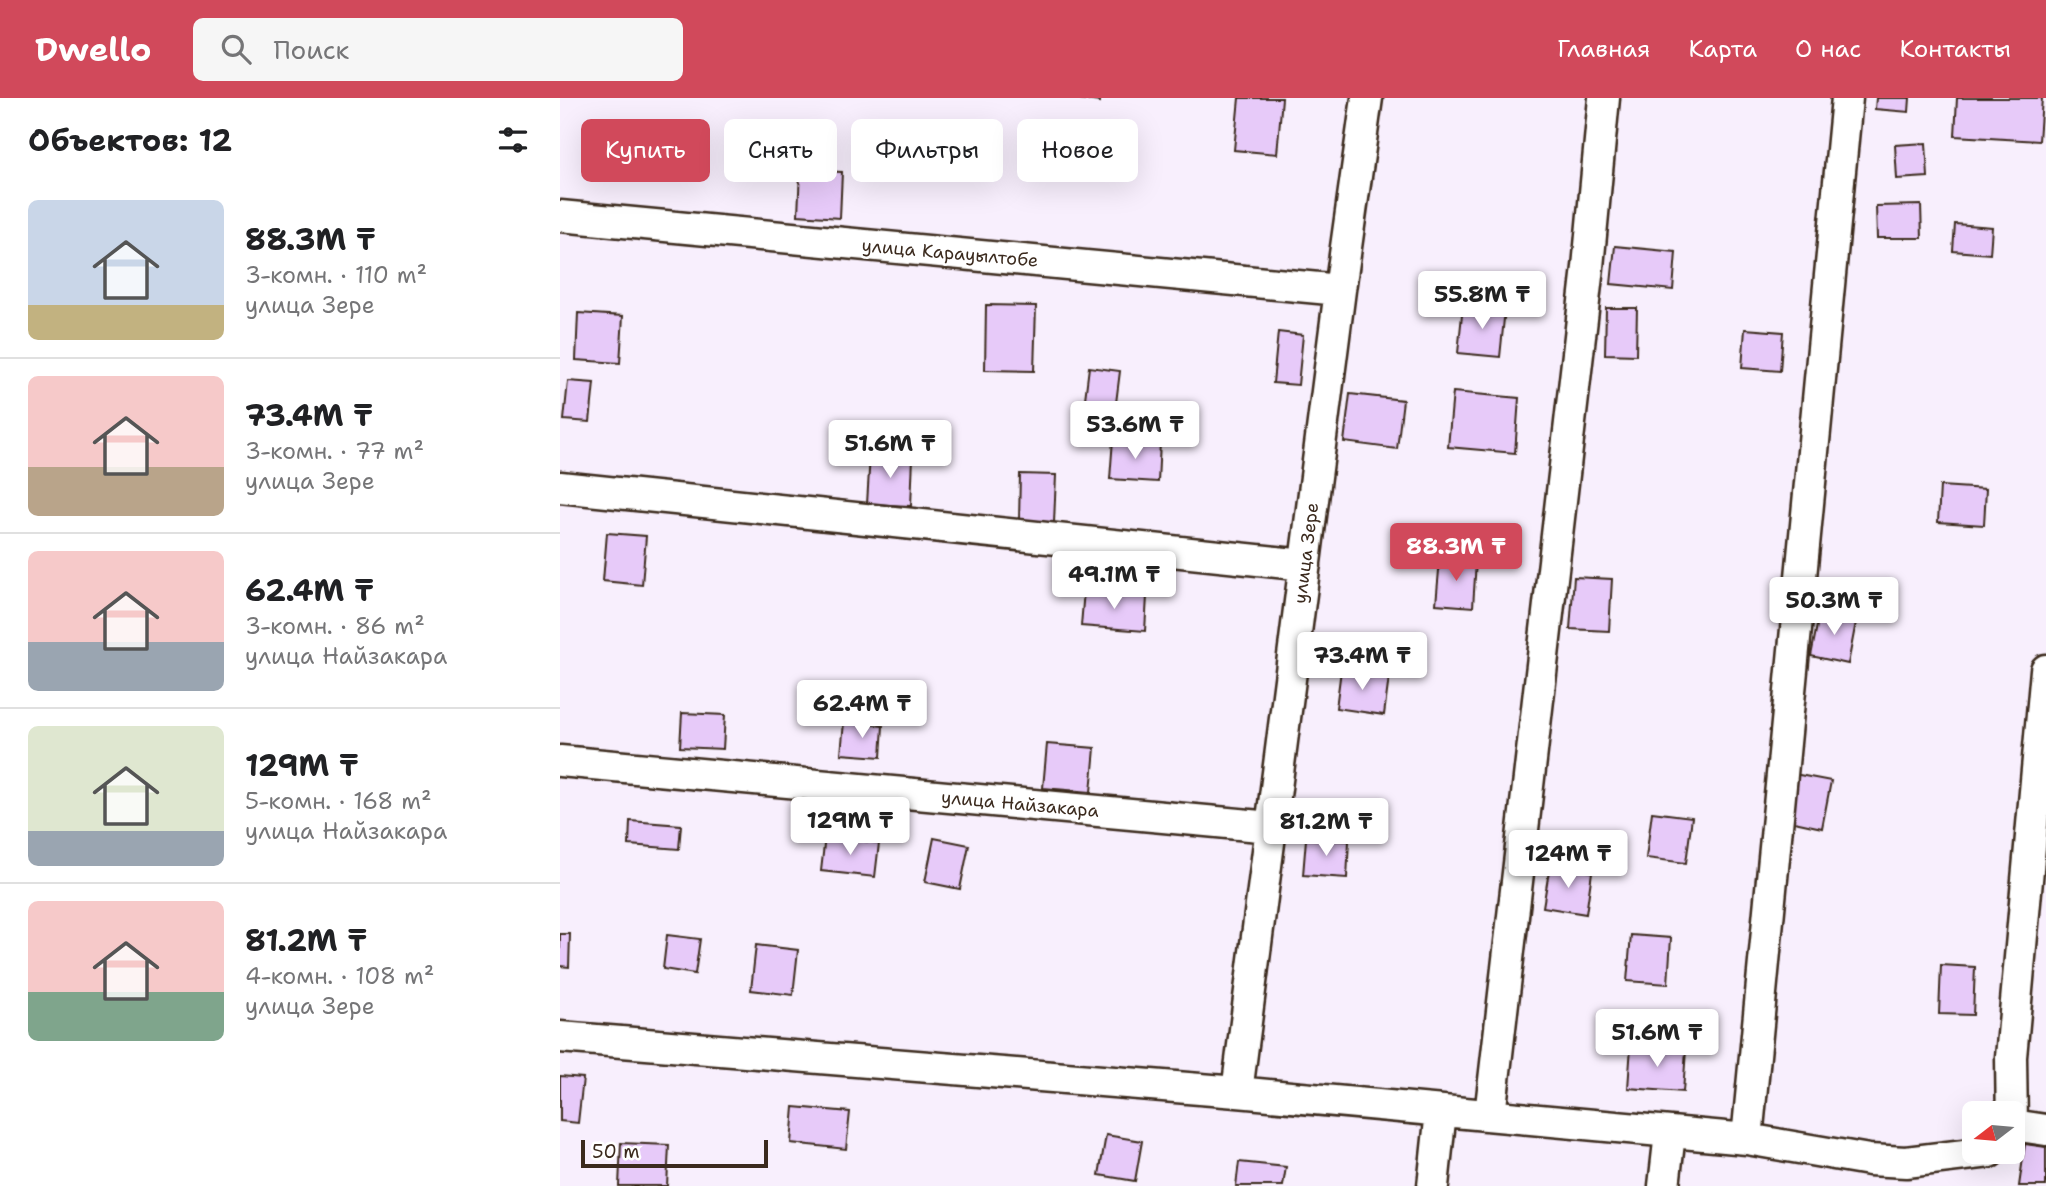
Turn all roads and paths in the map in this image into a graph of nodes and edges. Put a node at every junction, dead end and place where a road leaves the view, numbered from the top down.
1 (1367, 98) edge
2 (1604, 98) edge
3 (1847, 98) edge
4 (560, 216) edge
5 (1340, 290) junction
6 (560, 487) edge
7 (1305, 565) junction
8 (2046, 670) edge
9 (560, 761) edge
10 (1271, 827) junction
11 (560, 1037) edge
12 (1237, 1092) junction
13 (2012, 1101) edge
14 (1441, 1111) junction
15 (1490, 1115) junction
16 (2025, 1127) edge
17 (2046, 1130) edge
18 (1670, 1133) junction
19 (1747, 1139) junction
20 (1962, 1159) edge
21 (1905, 1174) edge
22 (1433, 1186) edge
23 (1664, 1186) edge

1 - 5 street, улица Зере
2 - 15 street
3 - 19 street
4 - 5 street, улица Карауылтобе
5 - 7 street, улица Зере
6 - 7 street
7 - 10 street, улица Зере
8 - 13 street
9 - 10 street, улица Найзакара
10 - 12 street, улица Зере
11 - 12 street
12 - 14 street
14 - 15 street
14 - 22 street
15 - 18 street
16 - 17 street
18 - 19 street
18 - 23 street
19 - 21 street
20 - 21 street

